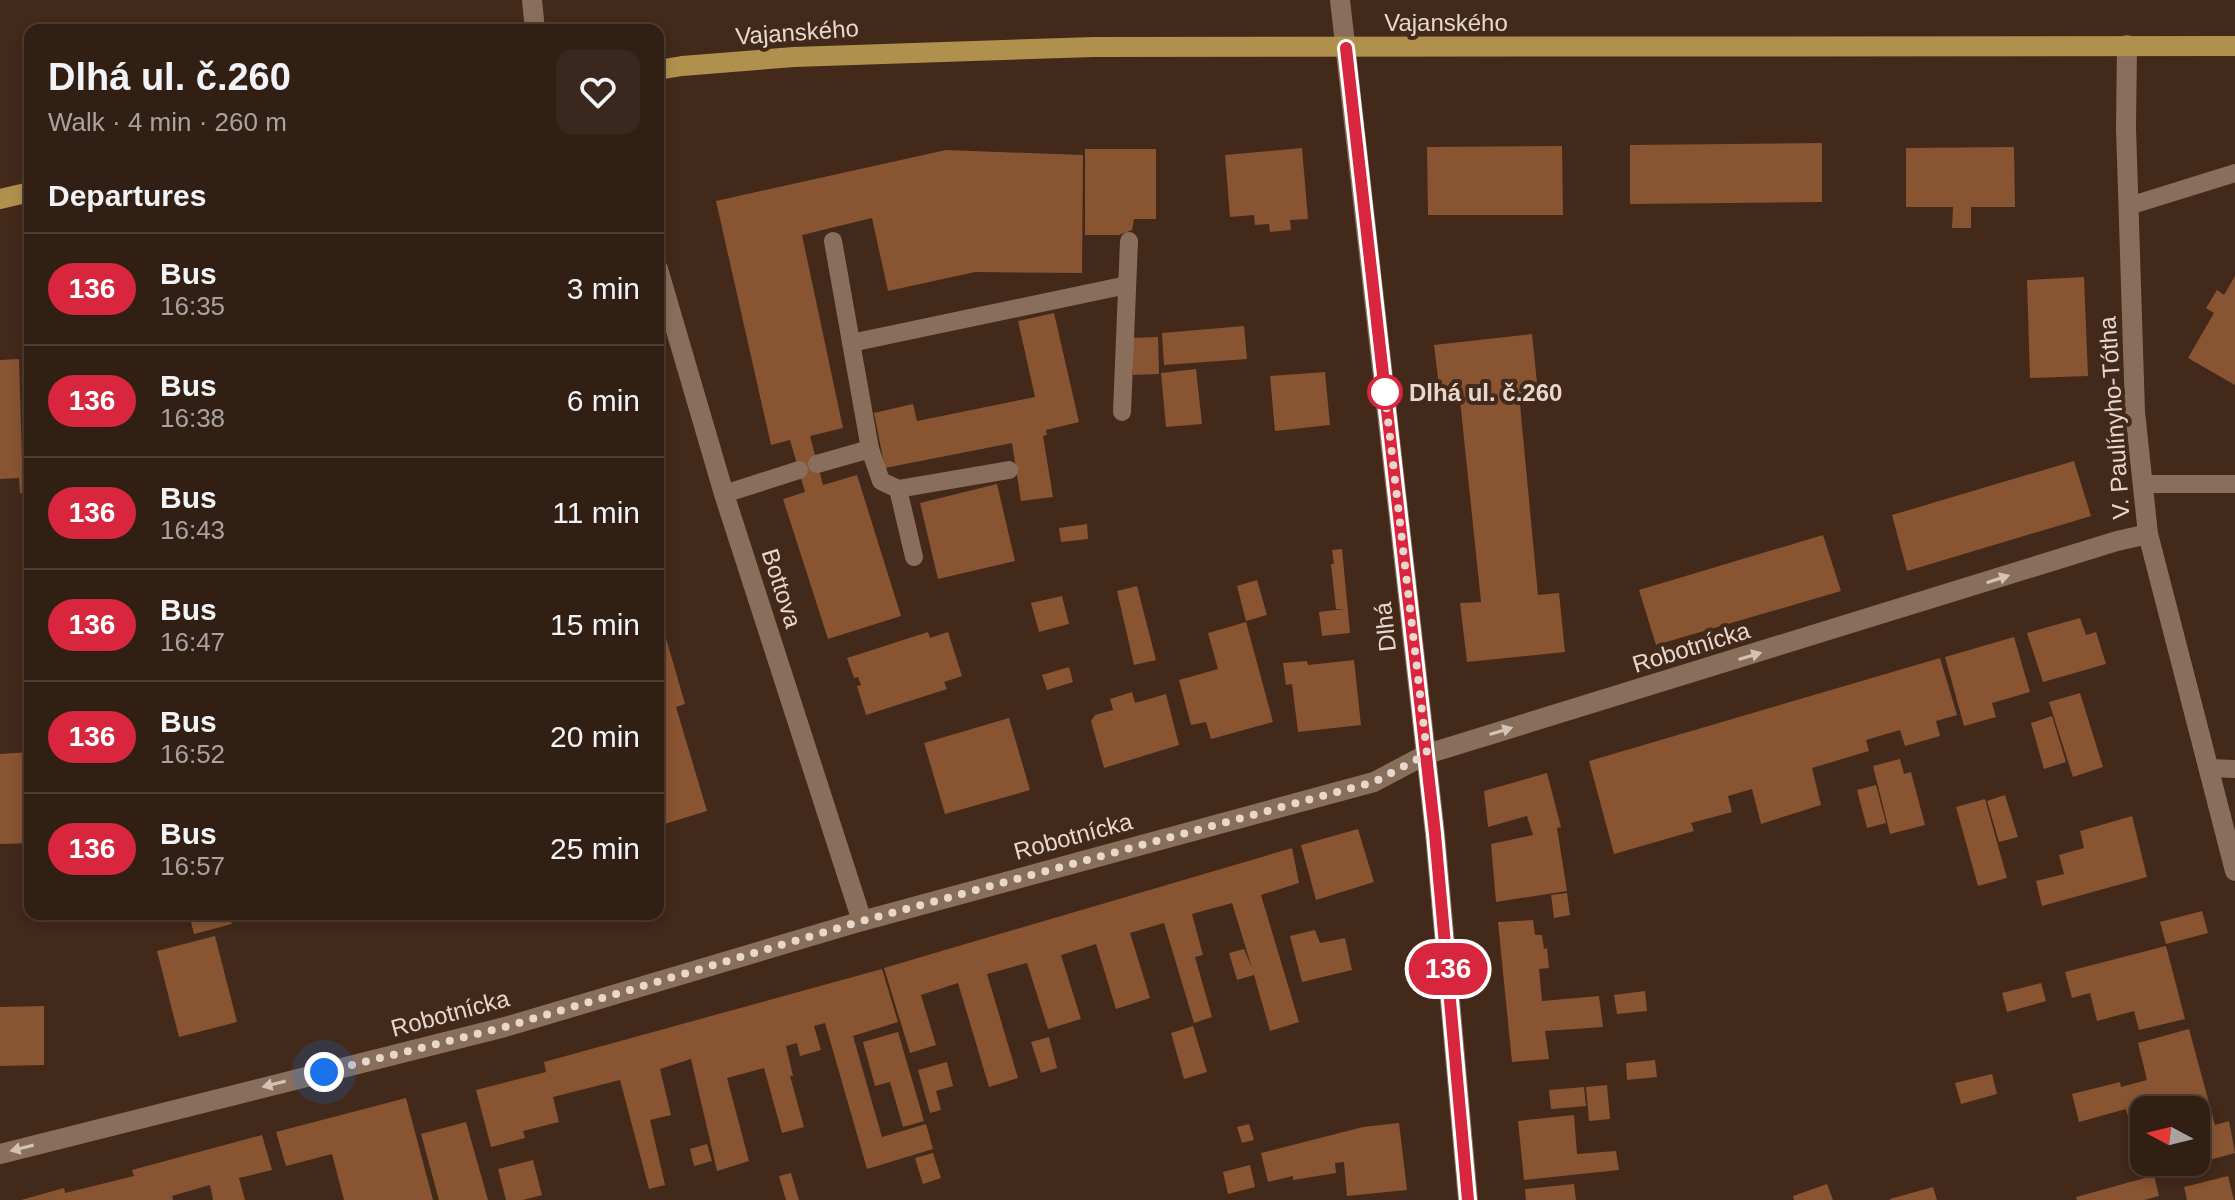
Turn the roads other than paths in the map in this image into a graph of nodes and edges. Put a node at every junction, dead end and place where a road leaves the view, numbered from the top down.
1 (532, 0) edge
2 (1340, 0) edge
3 (534, 24) edge
4 (2127, 45) junction
5 (2235, 46) edge
6 (1346, 48) junction
7 (664, 69) edge
8 (2235, 173) edge
9 (24, 193) edge
10 (0, 199) edge
11 (2129, 206) junction
12 (833, 241) dead end
13 (1129, 241) dead end
14 (1127, 285) junction
15 (664, 289) edge
16 (851, 343) junction
17 (1122, 412) dead end
18 (870, 449) junction
19 (817, 464) dead end
20 (799, 470) dead end
21 (1009, 470) dead end
22 (2143, 484) junction
23 (2235, 484) edge
24 (898, 489) junction
25 (724, 494) junction
26 (2148, 534) junction
27 (914, 557) dead end
28 (1427, 754) junction
29 (2209, 768) junction
30 (2235, 769) edge
31 (2235, 871) edge
32 (862, 921) junction
33 (0, 1154) edge
34 (1468, 1200) edge

1 - 3 street
2 - 6 street, Dlhá
4 - 5 main road, Vajanského
4 - 6 main road, Vajanského
4 - 11 street, V. Paulínyho-Tótha
6 - 7 main road, Vajanského
6 - 28 street, Dlhá
8 - 11 lane
9 - 10 main road
11 - 22 street, V. Paulínyho-Tótha
12 - 16 lane
13 - 14 lane
14 - 16 lane
14 - 17 lane
15 - 25 street, Bottova
16 - 18 lane
18 - 19 lane
18 - 24 lane
20 - 25 lane
21 - 24 lane
22 - 23 lane
22 - 26 street, V. Paulínyho-Tótha
24 - 27 lane
25 - 32 street, Bottova
28 -> 26 street, Robotnícka
26 - 29 street, V. Paulínyho-Tótha
28 - 32 street, Robotnícka
28 - 34 street, Dlhá
29 - 30 lane
29 - 31 street, V. Paulínyho-Tótha
32 -> 33 street, Robotnícka

